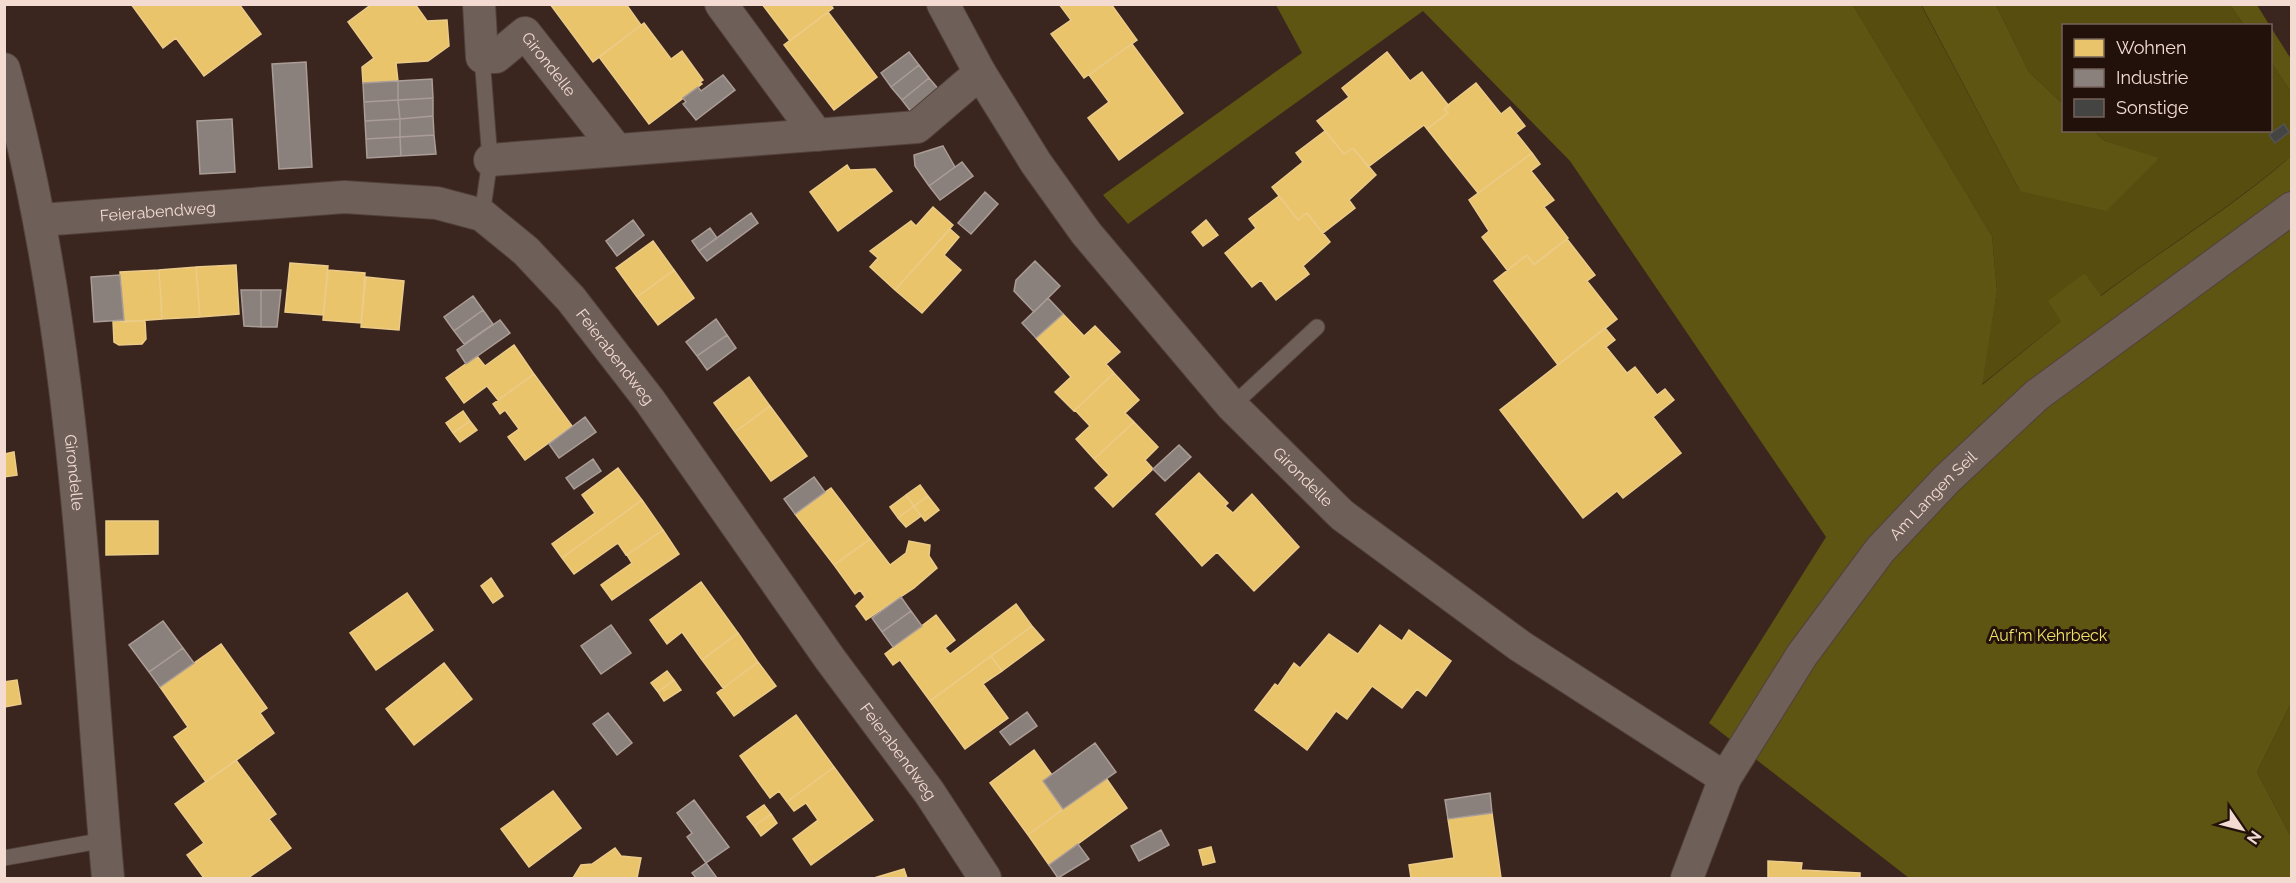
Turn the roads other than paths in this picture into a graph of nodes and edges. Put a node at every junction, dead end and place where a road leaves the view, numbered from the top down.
1 (479, 4) edge
2 (721, 4) edge
3 (943, 4) edge
4 (482, 57) junction
5 (4, 69) edge
6 (980, 73) junction
7 (817, 135) junction
8 (616, 149) junction
9 (490, 160) junction
10 (2292, 208) edge
11 (482, 215) junction
12 (41, 220) junction
13 (1317, 327) dead end
14 (1232, 406) junction
15 (1725, 778) junction
16 (105, 840) junction
17 (4, 858) edge
18 (108, 879) edge
19 (985, 879) edge
20 (1687, 879) edge

1 - 4 street
2 - 7 street
3 - 6 street, Girondelle
4 - 8 street, Girondelle
4 - 9 lane
5 - 12 street, Girondelle
6 - 7 street
6 - 14 street, Girondelle
7 - 8 street
8 - 9 street
9 - 11 lane
10 - 15 street, Am Langen Seil
11 - 12 street, Feierabendweg
11 - 19 street, Feierabendweg
12 - 16 street, Girondelle
13 - 14 lane
14 - 15 street, Girondelle
15 - 20 street, Am Langen Seil
16 - 17 lane
16 - 18 street, Girondelle

